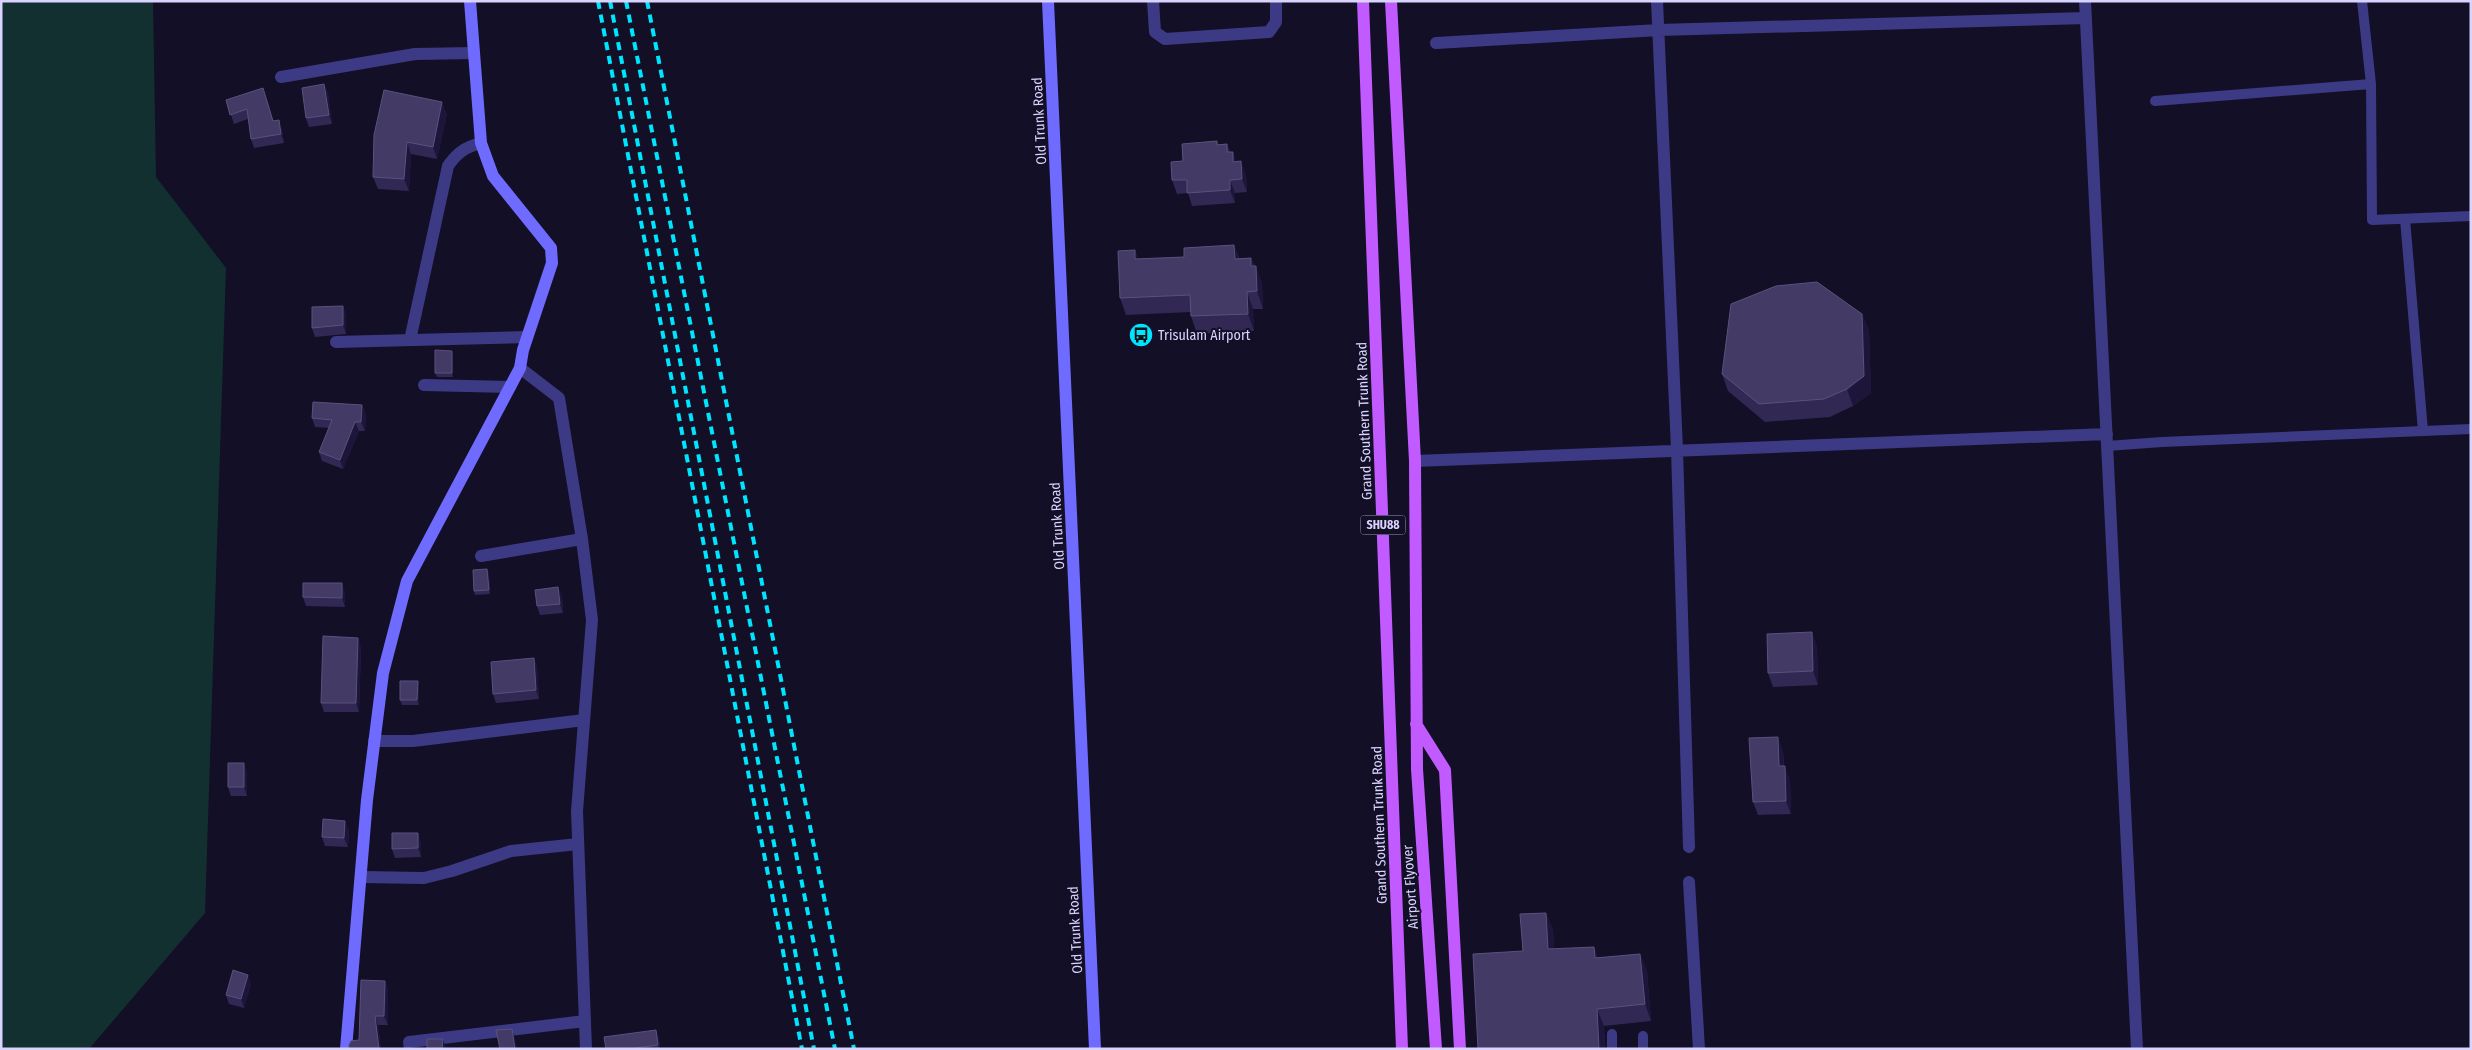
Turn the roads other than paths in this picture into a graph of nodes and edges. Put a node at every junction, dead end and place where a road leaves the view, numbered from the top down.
1 (470, 1) edge
2 (1048, 1) edge
3 (1153, 1) edge
4 (1276, 1) edge
5 (1363, 1) edge
6 (1391, 1) edge
7 (1657, 1) edge
8 (2085, 1) edge
9 (2362, 1) edge
10 (2086, 18) junction
11 (1659, 30) junction
12 (1436, 43) dead end
13 (474, 53) junction
14 (282, 78) dead end
15 (2371, 84) junction
16 (2155, 101) dead end
17 (481, 143) junction
18 (2471, 216) edge
19 (2405, 219) junction
20 (527, 338) junction
21 (410, 340) junction
22 (336, 342) dead end
23 (520, 368) junction
24 (424, 385) dead end
25 (510, 387) junction
26 (2471, 429) edge
27 (2423, 431) junction
28 (2107, 440) junction
29 (1676, 449) junction
30 (1415, 461) junction
31 (582, 539) junction
32 (481, 556) dead end
33 (584, 720) junction
34 (1416, 724) junction
35 (374, 741) junction
36 (578, 844) junction
37 (1689, 847) dead end
38 (361, 877) junction
39 (1689, 882) dead end
40 (586, 1021) junction
41 (1612, 1034) dead end
42 (1643, 1036) dead end
43 (346, 1049) edge
44 (410, 1049) edge
45 (586, 1049) edge
46 (1095, 1049) edge
47 (1402, 1049) edge
48 (1436, 1049) edge
49 (1460, 1049) edge
50 (1612, 1049) edge
51 (1643, 1049) edge
52 (1699, 1049) edge
53 (2136, 1049) edge

1 - 13 street
2 - 46 street, Old Trunk Road
3 - 4 street
5 - 47 main road, Grand Southern Trunk Road / SHU88
6 - 30 main road, SHU88
7 - 11 street
8 - 10 street
9 - 15 lane
10 - 11 street
10 - 28 street
11 - 12 street
11 - 29 street
13 - 14 street
13 - 17 street
15 - 16 lane
15 - 19 lane
17 - 20 street
17 - 21 street
18 - 19 lane
19 - 27 lane
20 - 21 street
20 - 23 street
21 - 22 street
23 - 25 street
23 - 31 street
24 - 25 street
25 - 35 street
26 - 27 lane
27 - 28 lane
28 - 29 street
28 - 53 street
29 - 30 street
29 - 37 street
30 - 34 main road, SHU88
31 - 32 street
31 - 33 street
33 - 35 street
33 - 36 street
34 - 48 main road, Airport Flyover / SHU88
34 - 49 main road
35 - 38 street
36 - 38 street
36 - 40 street
38 - 43 street
39 - 52 street
40 - 44 street
40 - 45 street
41 - 50 lane
42 - 51 lane

